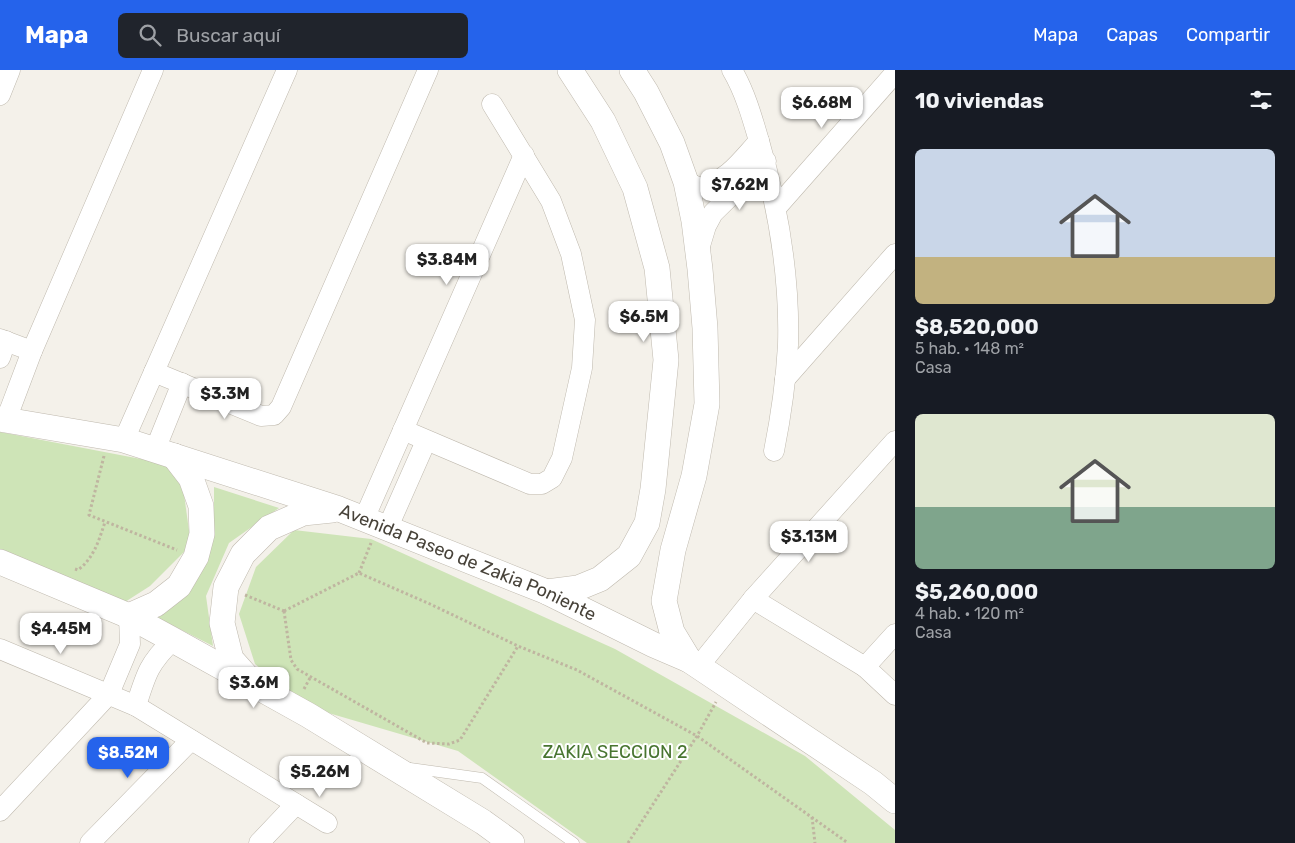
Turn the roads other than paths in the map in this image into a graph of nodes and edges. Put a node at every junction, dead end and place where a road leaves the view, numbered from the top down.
1 (10, 70) edge
2 (153, 70) edge
3 (287, 70) edge
4 (428, 70) edge
5 (570, 70) edge
6 (632, 70) edge
7 (735, 71) edge
8 (895, 73) edge
9 (0, 95) edge
10 (492, 104) dead end
11 (760, 142) junction
12 (524, 155) junction
13 (766, 161) junction
14 (686, 182) junction
15 (776, 208) junction
16 (699, 251) junction
17 (895, 254) edge
18 (2, 346) edge
19 (32, 351) junction
20 (154, 372) junction
21 (785, 379) junction
22 (182, 383) junction
23 (3, 420) edge
24 (403, 430) junction
25 (124, 440) junction
26 (426, 441) junction
27 (895, 441) edge
28 (774, 451) dead end
29 (165, 453) junction
30 (340, 509) junction
31 (364, 519) junction
32 (388, 527) junction
33 (0, 562) edge
34 (547, 592) junction
35 (753, 599) junction
36 (129, 616) junction
37 (895, 634) edge
38 (173, 640) junction
39 (0, 649) edge
40 (694, 663) junction
41 (865, 667) junction
42 (258, 688) junction
43 (108, 694) junction
44 (895, 694) edge
45 (136, 706) junction
46 (191, 740) junction
47 (392, 766) junction
48 (895, 801) edge
49 (296, 804) junction
50 (0, 811) edge
51 (327, 823) dead end
52 (90, 843) edge
53 (259, 843) edge
54 (512, 843) edge
55 (574, 843) edge

1 - 9 street
2 - 19 street
3 - 20 street
4 - 22 street
5 - 34 street
6 - 14 street
7 - 11 street
8 - 15 street
10 - 12 street
11 - 13 street
11 - 14 street
12 - 24 street
12 - 26 street
13 - 15 street
13 - 16 street
14 - 16 street
15 - 21 street
16 - 40 street
17 - 21 street
18 - 19 street
19 - 23 street
20 - 22 street
20 - 25 street
21 - 28 street
22 - 29 street
23 - 25 street, Avenida Paseo de Zakia Poniente
24 - 26 street
24 - 31 street
25 - 29 street, Avenida Paseo de Zakia Poniente
26 - 32 street
27 - 35 street
29 - 30 street, Avenida Paseo de Zakia Poniente
29 - 36 street
30 - 31 street, Avenida Paseo de Zakia Poniente
30 - 42 street
31 - 32 street, Avenida Paseo de Zakia Poniente
32 - 34 street, Avenida Paseo de Zakia Poniente
33 - 36 street
34 - 40 street, Avenida Paseo de Zakia Poniente
35 - 40 street
35 - 41 street
36 - 38 street
36 - 43 street
37 - 41 street
38 - 42 street
38 - 45 street
39 - 43 street
40 - 48 street, Avenida Paseo de Zakia Poniente
41 - 44 street
42 - 47 street
43 - 45 street
43 - 50 street
45 - 46 street
46 - 49 street
46 - 52 street
47 - 54 street
47 - 55 lane
49 - 51 street
49 - 53 street

